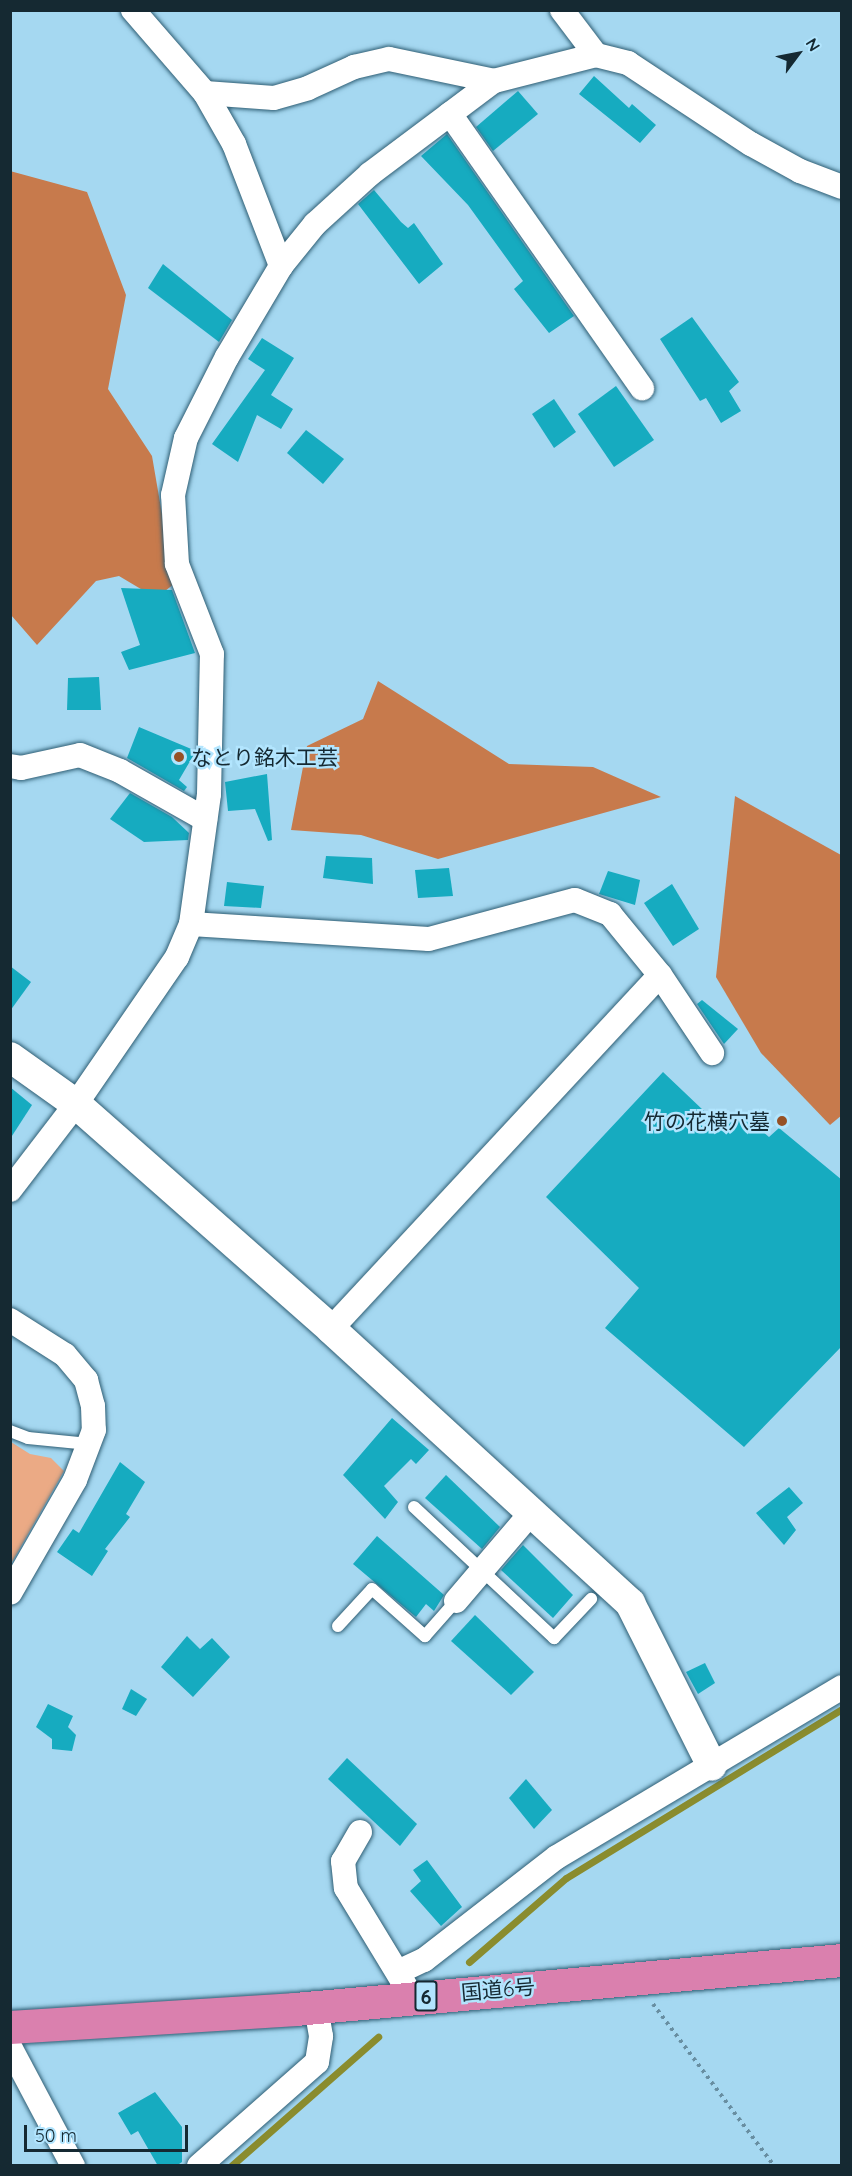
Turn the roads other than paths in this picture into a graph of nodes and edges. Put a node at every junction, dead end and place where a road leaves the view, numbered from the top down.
1 (132, 10) edge
2 (562, 10) edge
3 (596, 56) junction
4 (494, 81) junction
5 (205, 93) junction
6 (450, 114) junction
7 (842, 187) edge
8 (281, 266) junction
9 (642, 388) dead end
10 (10, 766) edge
11 (205, 819) junction
12 (191, 924) junction
13 (660, 975) junction
14 (712, 1053) dead end
15 (10, 1057) edge
16 (76, 1104) junction
17 (10, 1190) edge
18 (10, 1320) edge
19 (331, 1329) junction
20 (10, 1431) edge
21 (89, 1444) junction
22 (414, 1507) dead end
23 (531, 1513) junction
24 (482, 1570) junction
25 (10, 1593) edge
26 (591, 1599) dead end
27 (456, 1601) joint
28 (338, 1626) dead end
29 (842, 1687) edge
30 (712, 1766) junction
31 (360, 1832) dead end
32 (842, 1960) edge
33 (405, 1985) junction
34 (316, 2007) junction
35 (10, 2026) edge
36 (10, 2047) edge
37 (73, 2166) edge
38 (199, 2166) edge

1 - 5 street
2 - 3 street
3 - 4 street
3 - 7 street
4 - 5 street
4 - 6 street
5 - 8 street
6 - 8 street
6 - 9 street
8 - 11 street
10 - 11 street
11 - 12 street
12 - 13 street
12 - 16 street
13 - 14 street
13 - 19 street
15 - 16 street
16 - 17 street
16 - 19 street
18 - 21 street
19 - 23 street
20 - 21 lane
21 - 25 street
22 - 24 lane
23 - 24 street
23 - 30 street
24 - 26 lane
24 - 27 street
27 - 28 lane
29 - 30 street
30 - 33 street
31 - 33 street
32 - 33 highway, 国道6号 / 6
33 - 34 highway, 国道6号 / 6
34 - 35 highway, 国道6号 / 6
34 - 38 street
36 - 37 street

